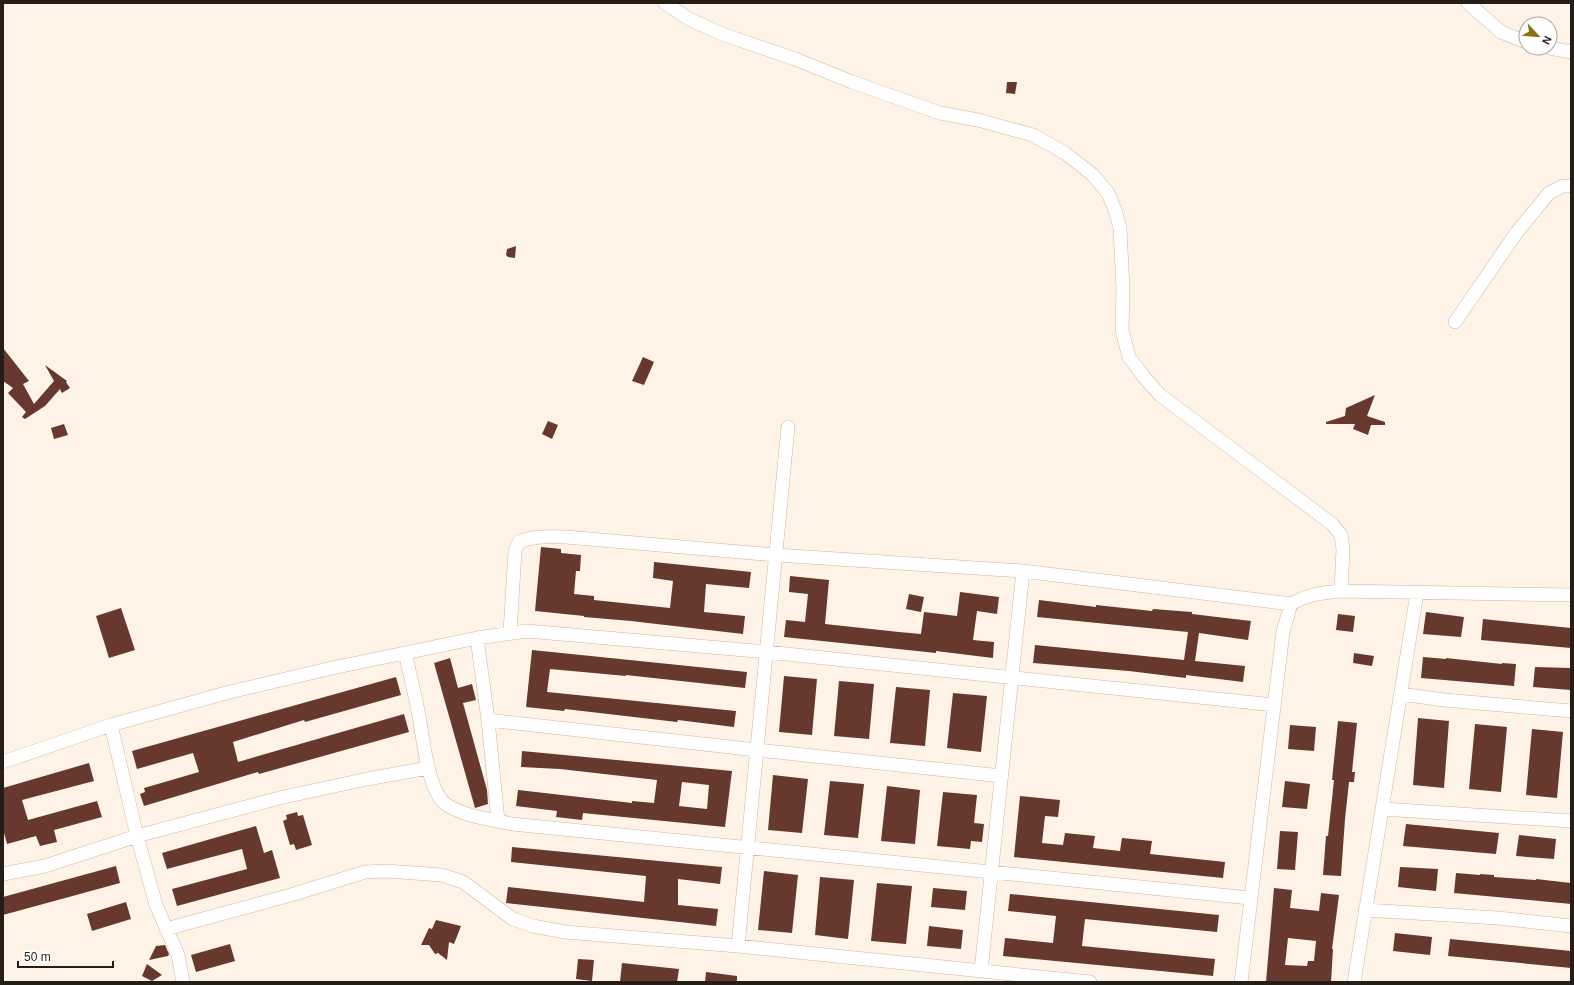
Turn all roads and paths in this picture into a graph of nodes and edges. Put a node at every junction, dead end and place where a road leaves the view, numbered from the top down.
1 (665, 3) edge
2 (1468, 3) edge
3 (1518, 39) edge
4 (1558, 50) edge
5 (1571, 52) edge
6 (1571, 186) edge
7 (1455, 322) dead end
8 (788, 428) dead end
9 (776, 554) junction
10 (1023, 571) junction
11 (1341, 591) junction
12 (1417, 593) junction
13 (1571, 595) edge
14 (1291, 604) junction
15 (510, 633) junction
16 (477, 638) junction
17 (766, 652) junction
18 (405, 653) junction
19 (1012, 678) junction
20 (1401, 694) junction
21 (1274, 705) junction
22 (1571, 711) edge
23 (488, 720) junction
24 (111, 725) junction
25 (757, 750) junction
26 (3, 762) edge
27 (428, 768) junction
28 (1002, 776) junction
29 (1382, 809) junction
30 (498, 821) junction
31 (1571, 821) edge
32 (137, 836) junction
33 (748, 848) junction
34 (992, 873) junction
35 (3, 874) edge
36 (1250, 898) junction
37 (1365, 910) junction
38 (1571, 926) edge
39 (166, 929) junction
40 (738, 946) junction
41 (982, 971) junction
42 (183, 982) edge
43 (1090, 982) edge
44 (1241, 982) edge
45 (1354, 982) edge

1 - 11 street
2 - 3 street
4 - 5 street
6 - 7 street
8 - 9 street
9 - 10 street
9 - 15 street
9 - 17 street
10 - 14 street
10 - 19 street
11 - 12 street
11 - 14 street
12 - 13 street
12 - 20 street
14 - 21 street
15 - 16 street
15 - 17 street
16 - 18 street
16 - 23 street
17 - 19 street
17 - 25 street
18 - 24 street
18 - 27 street
19 - 21 street
19 - 28 street
20 - 22 street
20 - 29 street
21 - 36 street
23 - 25 street
23 - 30 street
24 - 26 street
24 - 32 street
25 - 28 street
25 - 33 street
27 - 30 street
27 - 32 street
28 - 34 street
29 - 31 street
29 - 37 street
30 - 33 street
32 - 35 street
32 - 39 street
33 - 34 street
33 - 40 street
34 - 36 street
34 - 41 street
36 - 44 street
37 - 38 street
37 - 45 street
39 - 40 street
39 - 42 street
40 - 41 street
41 - 43 street

